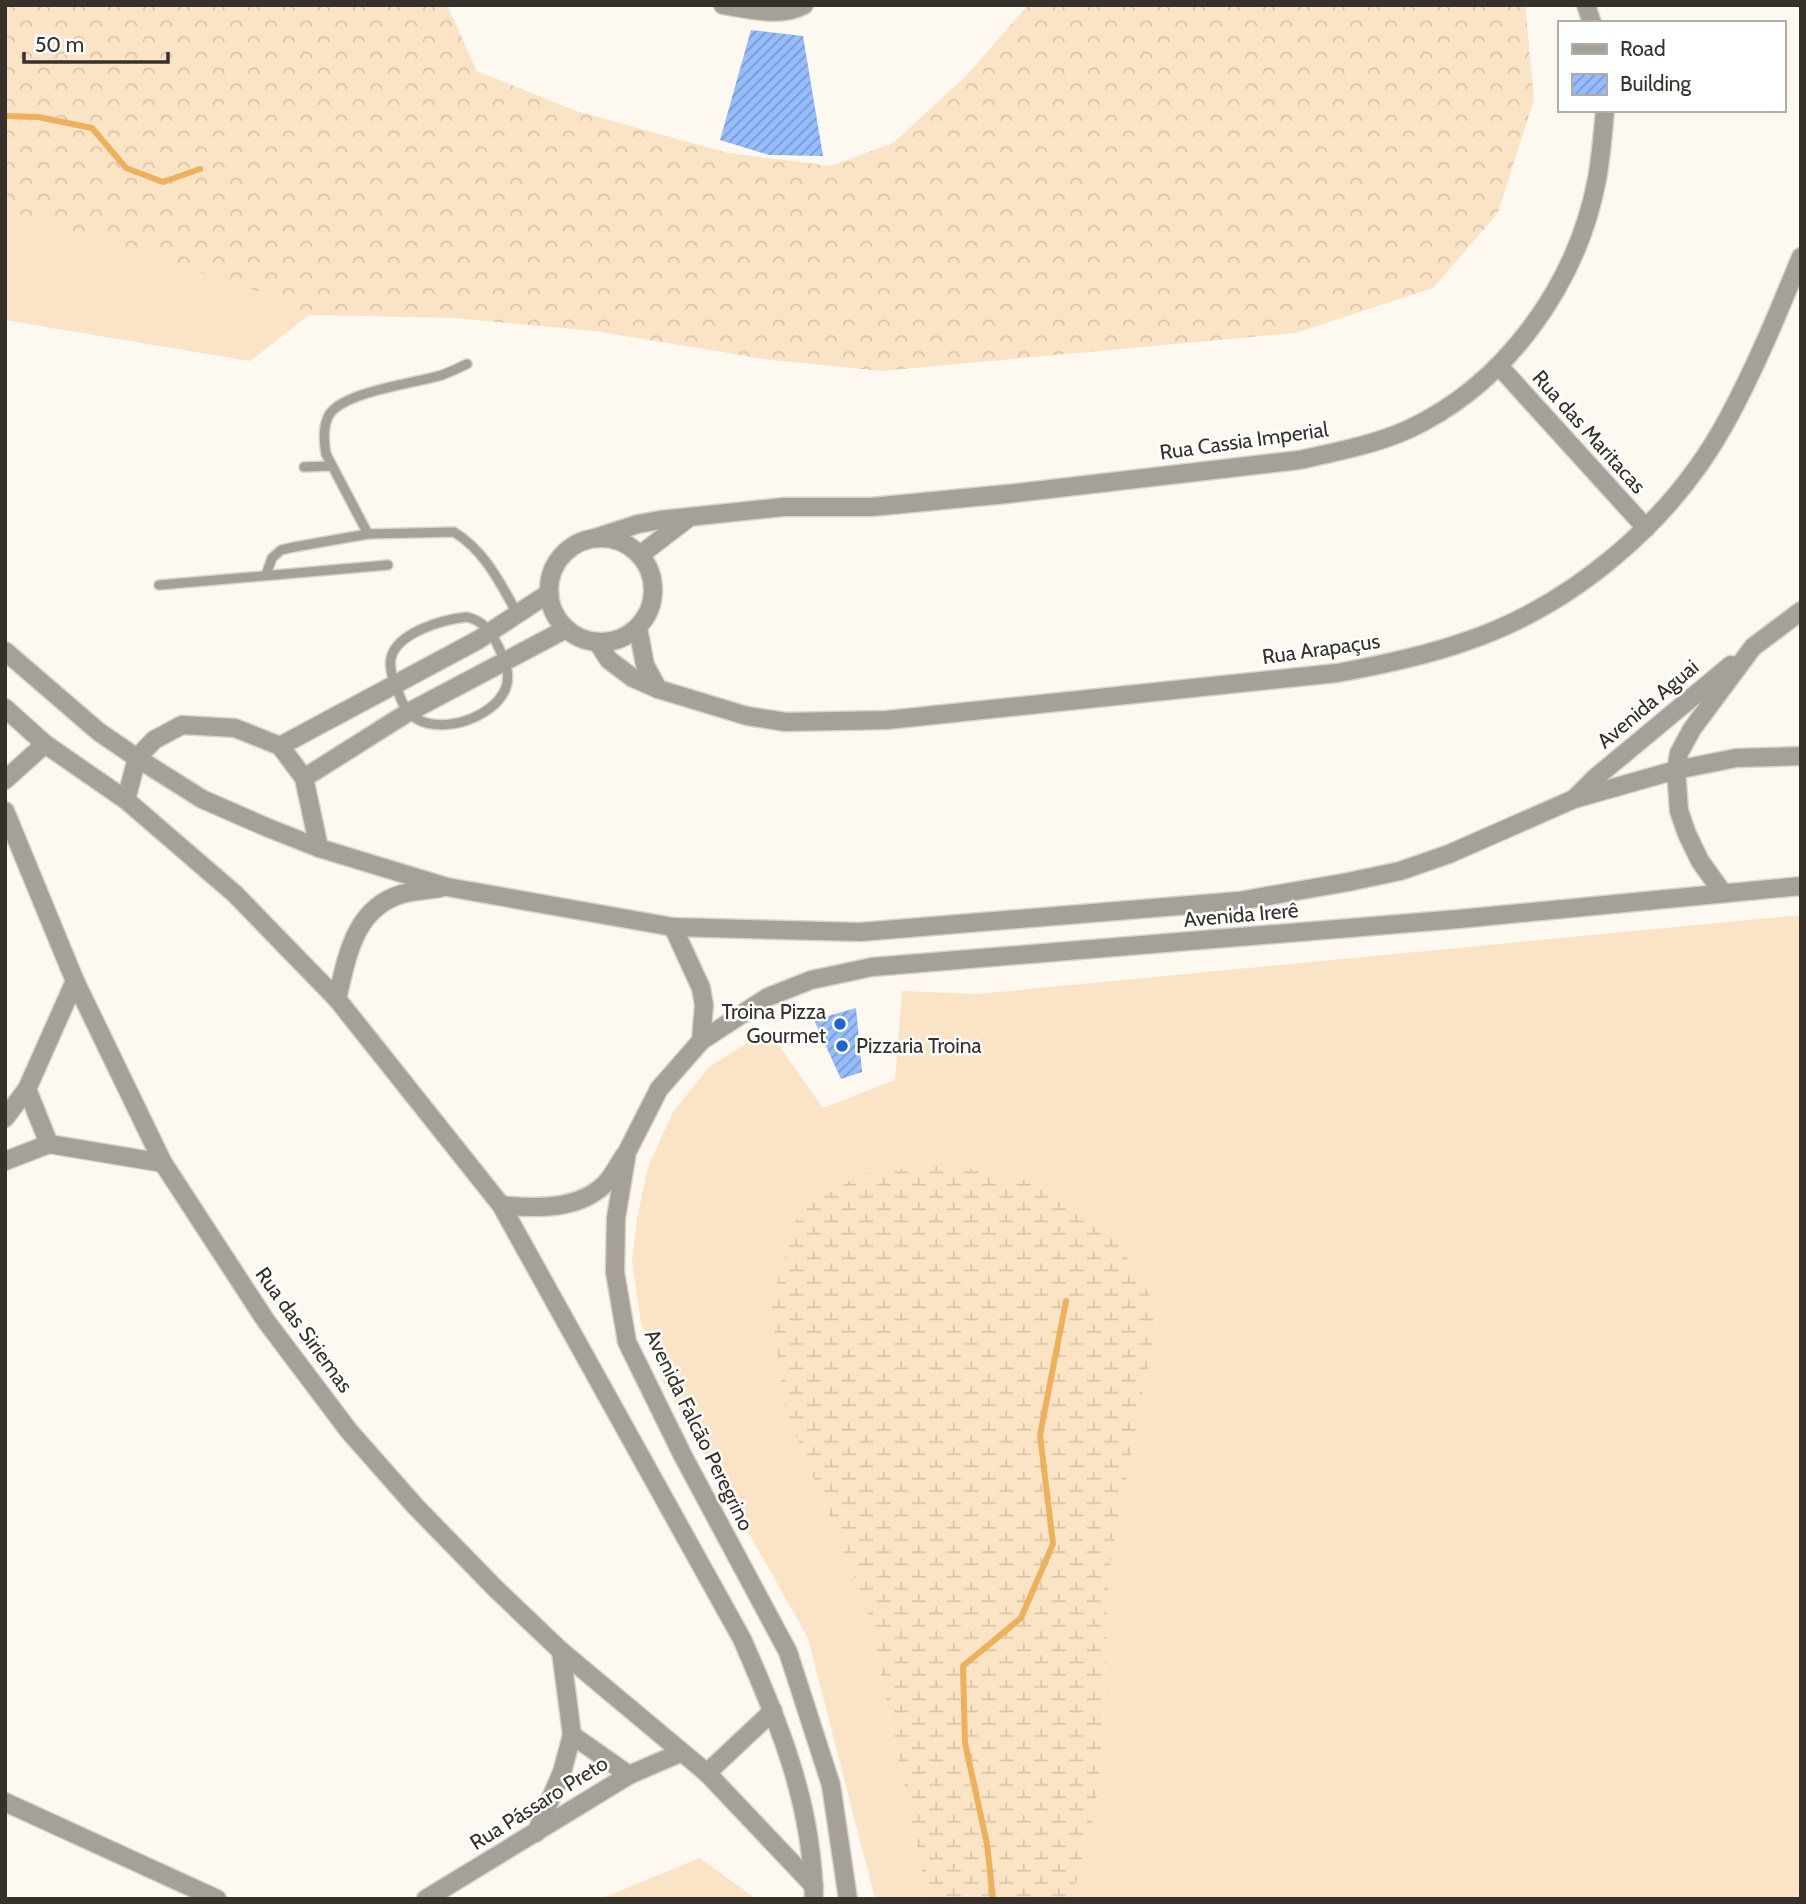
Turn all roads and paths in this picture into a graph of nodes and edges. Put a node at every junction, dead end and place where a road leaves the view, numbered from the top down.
1 (723, 5) edge
2 (804, 5) edge
3 (1605, 112) edge
4 (1801, 257) edge
5 (467, 364) dead end
6 (1499, 366) junction
7 (331, 466) junction
8 (304, 467) dead end
9 (692, 517) junction
10 (1646, 528) junction
11 (368, 534) junction
12 (595, 538) junction
13 (640, 555) junction
14 (388, 565) dead end
15 (266, 575) junction
16 (159, 585) dead end
17 (549, 593) junction
18 (1801, 611) edge
19 (517, 613) junction
20 (638, 628) junction
21 (566, 629) junction
22 (491, 632) junction
23 (598, 643) junction
24 (466, 647) junction
25 (1753, 647) junction
26 (5, 651) edge
27 (506, 662) junction
28 (480, 675) junction
29 (394, 684) junction
30 (658, 689) junction
31 (5, 708) edge
32 (407, 713) junction
33 (45, 744) junction
34 (280, 746) junction
35 (1801, 756) edge
36 (137, 758) junction
37 (1676, 771) junction
38 (304, 778) junction
39 (5, 780) edge
40 (1574, 799) junction
41 (126, 800) junction
42 (5, 811) edge
43 (319, 848) junction
44 (1801, 886) edge
45 (447, 887) junction
46 (1723, 893) junction
47 (673, 927) junction
48 (75, 981) junction
49 (337, 999) junction
50 (701, 1041) junction
51 (27, 1088) junction
52 (5, 1118) edge
53 (49, 1144) junction
54 (627, 1152) junction
55 (5, 1161) edge
56 (163, 1163) junction
57 (501, 1205) junction
58 (561, 1651) junction
59 (773, 1711) junction
60 (572, 1735) junction
61 (680, 1753) junction
62 (707, 1773) junction
63 (629, 1775) junction
64 (5, 1802) edge
65 (536, 1833) junction
66 (814, 1892) edge
67 (217, 1899) edge
68 (426, 1899) edge
69 (848, 1899) edge

1 - 2 street
3 - 6 street, Rua Cassia Imperial
4 - 10 street, Rua Arapaçus
5 - 7 lane
6 - 9 street, Rua Cassia Imperial
6 - 10 street, Rua das Maritacas
7 - 8 lane
7 - 11 lane
9 - 12 street, Rua Cassia Imperial
9 - 13 street, Rua Cassia Imperial
10 - 30 street, Rua Arapaçus
11 - 15 lane
11 - 19 lane
12 - 13 street
12 - 17 street
13 - 20 street
14 - 15 lane
15 - 16 lane
17 - 19 street
17 - 21 street
18 - 25 street, Avenida Aguai
19 - 22 street
20 - 23 street
20 - 30 street
21 - 23 street
21 - 27 street
22 - 24 street
22 - 27 lane
22 - 29 lane
23 - 30 street, Rua Arapaçus
24 - 28 street
24 - 29 street
25 - 37 street, Avenida Aguai
25 - 40 street, Avenida Aguai
26 - 36 street
27 - 28 street
27 - 32 lane
28 - 32 street
29 - 32 lane
29 - 34 street
31 - 33 street
32 - 38 street
33 - 39 street
33 - 41 street
34 - 36 street
34 - 38 street
35 - 37 street
36 - 41 street
36 - 43 street
37 - 40 street
37 - 46 street
38 - 43 street
40 - 47 street, Avenida Irerê
41 - 49 street
42 - 48 street, Rua das Siriemas
43 - 45 street
44 - 46 street, Avenida Irerê
45 - 47 street
45 - 49 street
46 - 50 street, Avenida Irerê
47 - 50 street
48 - 51 street
48 - 56 street, Rua das Siriemas
49 - 57 street
50 - 54 street, Avenida Falcão Peregrino
51 - 52 street
51 - 53 street
53 - 55 street
53 - 56 street
54 - 57 street
54 - 69 street, Avenida Falcão Peregrino
56 - 58 street, Rua das Siriemas
57 - 59 street
58 - 60 street
58 - 61 street, Rua das Siriemas
59 - 62 street
59 - 66 street
60 - 63 street
60 - 65 street
61 - 62 street, Rua das Siriemas
61 - 63 street, Rua Pássaro Preto
62 - 66 street, Rua das Siriemas
63 - 65 street, Rua Pássaro Preto
64 - 67 street
65 - 68 street, Rua Pássaro Preto

